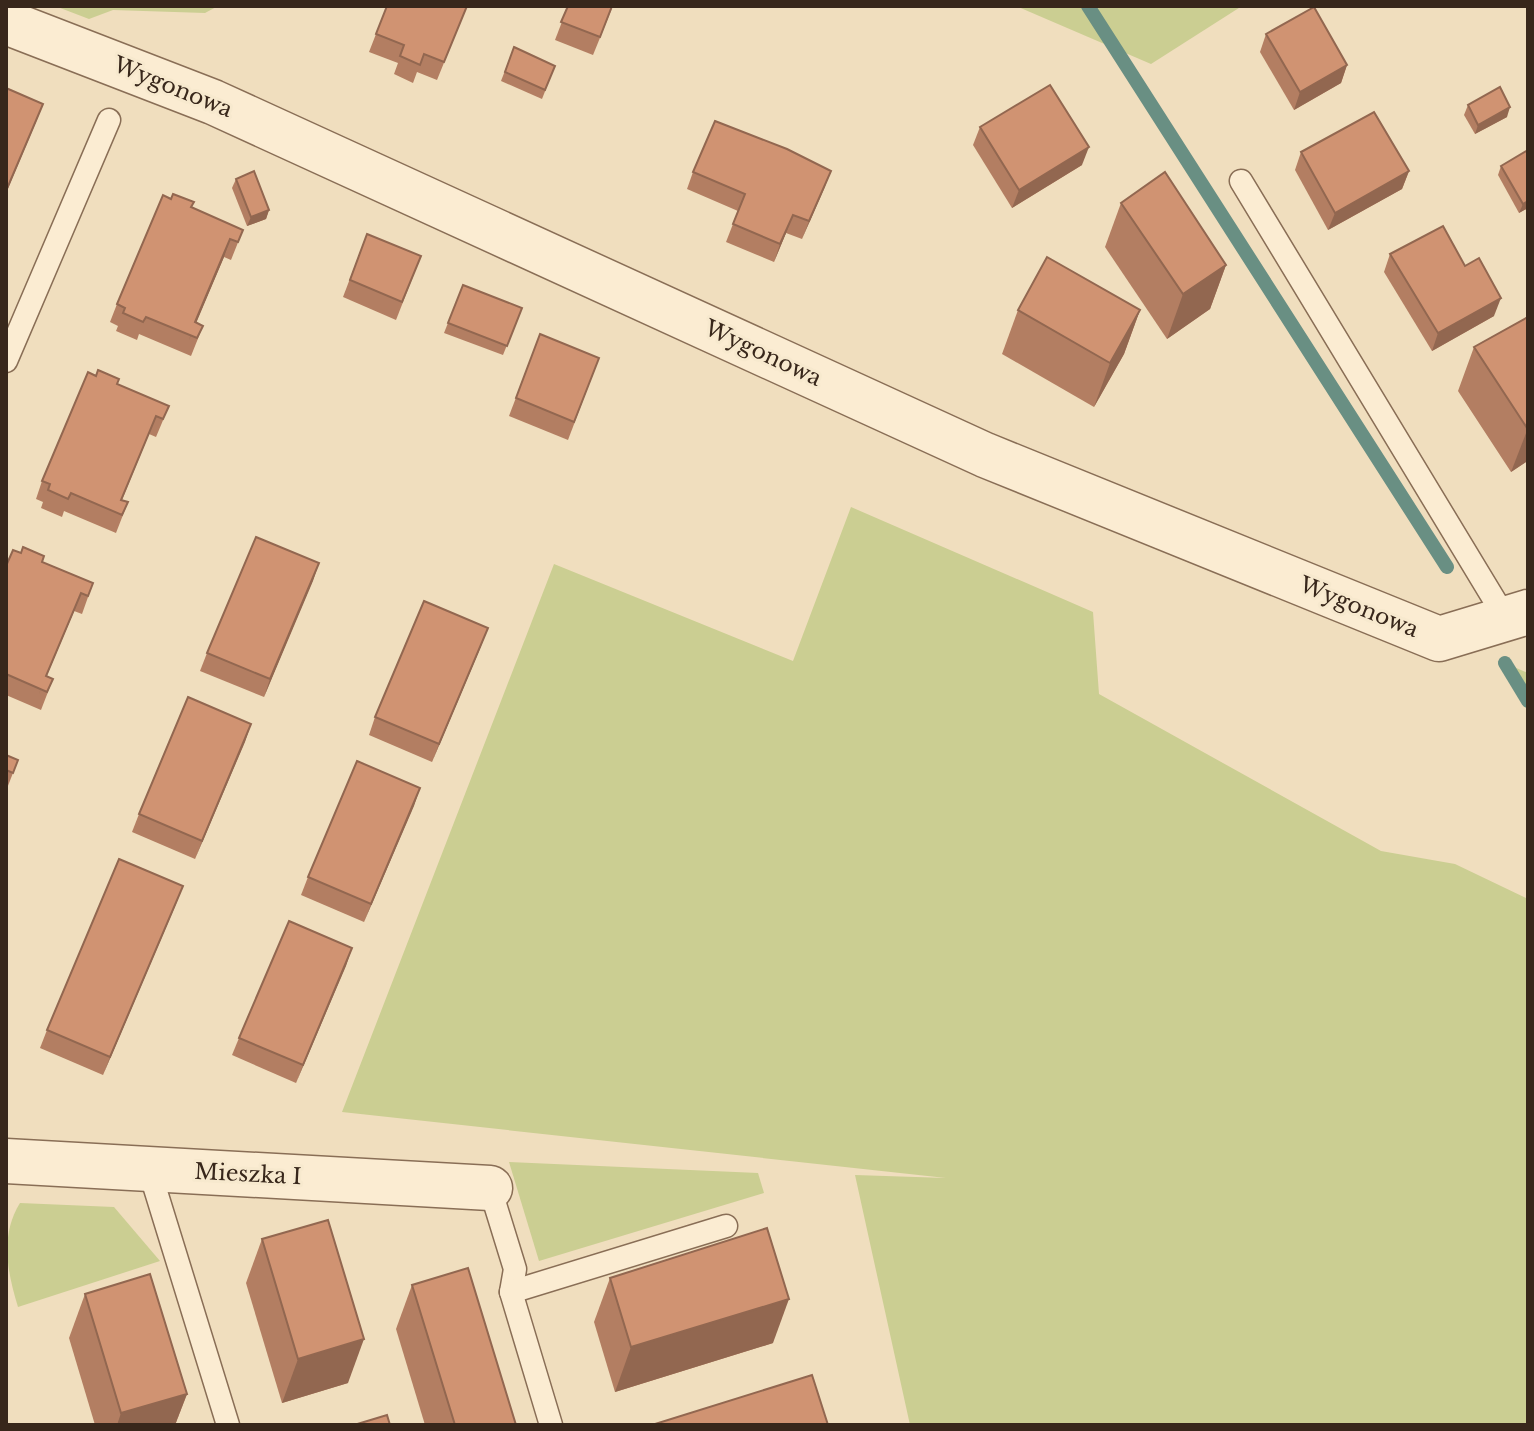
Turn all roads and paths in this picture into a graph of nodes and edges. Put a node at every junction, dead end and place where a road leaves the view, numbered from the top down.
1 (6, 22) edge
2 (109, 120) dead end
3 (1241, 181) dead end
4 (6, 361) edge
5 (1517, 616) edge
6 (6, 1161) edge
7 (149, 1169) junction
8 (490, 1188) joint
9 (726, 1226) dead end
10 (511, 1292) junction
11 (228, 1425) edge
12 (551, 1425) edge

1 - 5 street, Wygonowa
2 - 4 lane
3 - 5 lane
6 - 7 street, Mieszka I
7 - 8 street, Mieszka I
7 - 11 lane
8 - 10 lane
9 - 10 lane
10 - 12 lane

